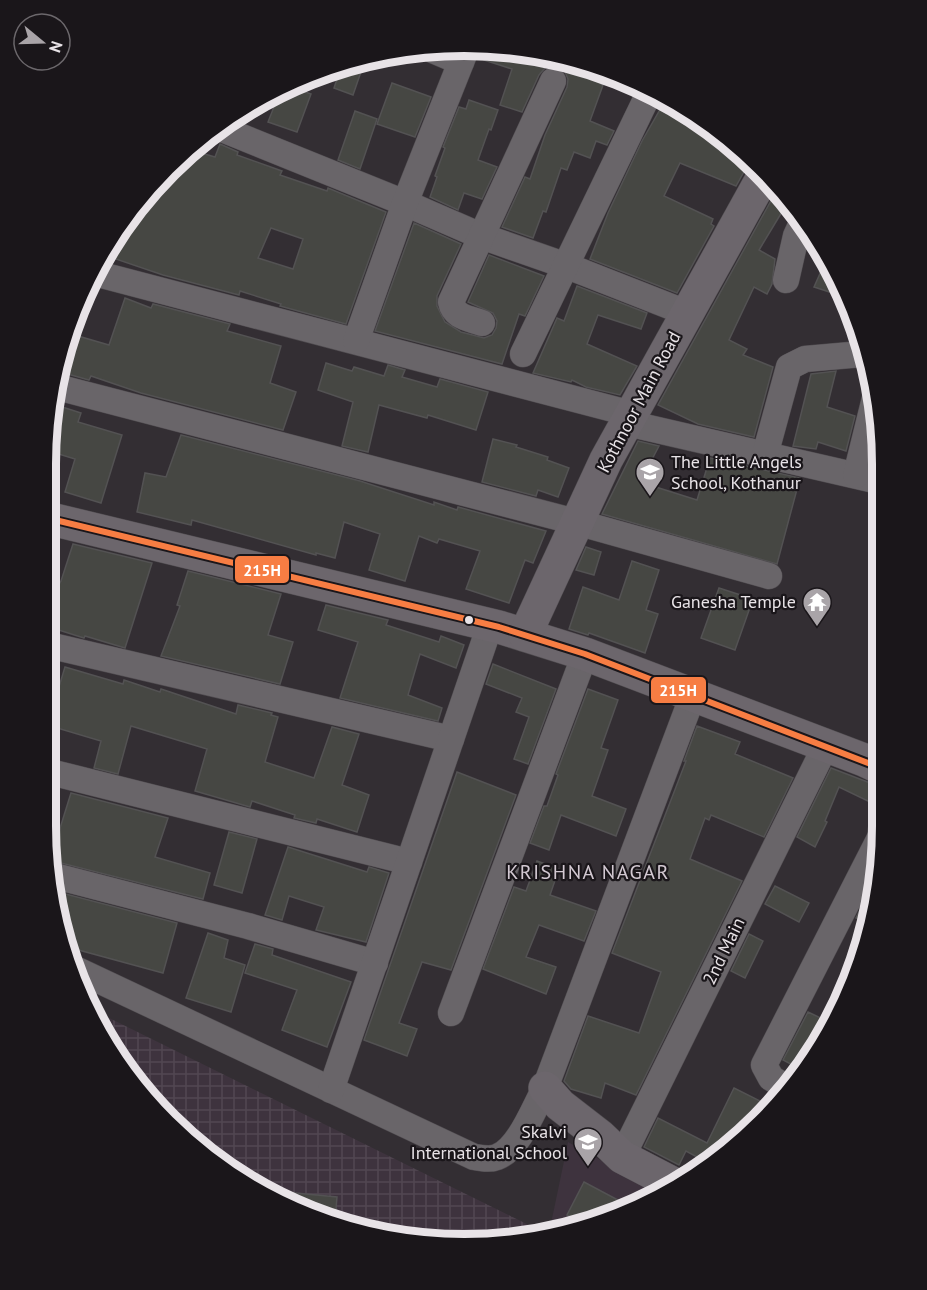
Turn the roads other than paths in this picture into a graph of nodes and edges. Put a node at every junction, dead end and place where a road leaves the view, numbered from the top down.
1 (463, 56) edge
2 (553, 81) dead end
3 (647, 99) edge
4 (226, 132) edge
5 (760, 183) edge
6 (405, 203) junction
7 (798, 231) edge
8 (481, 236) junction
9 (567, 266) junction
10 (102, 275) edge
11 (786, 280) dead end
12 (687, 313) junction
13 (482, 323) dead end
14 (356, 341) junction
15 (524, 354) dead end
16 (857, 354) edge
17 (62, 388) edge
18 (629, 418) junction
19 (871, 438) edge
20 (765, 455) junction
21 (867, 478) edge
22 (56, 520) edge
23 (576, 522) junction
24 (769, 576) dead end
25 (490, 625) junction
26 (525, 635) junction
27 (56, 647) edge
28 (585, 654) junction
29 (693, 695) junction
30 (452, 739) junction
31 (826, 746) junction
32 (872, 764) edge
33 (56, 774) edge
34 (871, 856) edge
35 (409, 862) junction
36 (59, 877) edge
37 (375, 963) junction
38 (83, 973) edge
39 (451, 1013) dead end
40 (780, 1084) edge
41 (545, 1088) junction
42 (331, 1090) junction
43 (622, 1157) junction
44 (667, 1180) edge

1 - 6 street
2 - 8 street
3 - 9 street
4 - 6 street
5 - 12 main road, Kothnoor Main Road
6 - 8 street
6 - 14 street
7 - 11 street
8 - 9 street
8 - 13 street
9 - 12 street
9 - 15 street
10 - 14 street
12 - 18 main road, Kothnoor Main Road
14 - 18 street
16 - 20 street
17 - 23 street
18 - 20 street
18 - 23 main road, Kothnoor Main Road
19 - 21 street
20 - 21 street
22 - 25 main road
23 - 24 street
23 - 26 main road, Kothnoor Main Road
25 - 26 main road
25 - 30 street
26 - 28 main road
27 - 30 street
28 - 29 main road
28 - 39 street
29 - 31 main road
29 - 41 street
30 - 35 street
31 - 32 main road
31 - 43 street, 2nd Main
33 - 35 street
34 - 40 street
35 - 37 street
36 - 37 street
37 - 42 street
38 - 42 street
41 - 42 street
41 - 43 main road
43 - 44 main road

